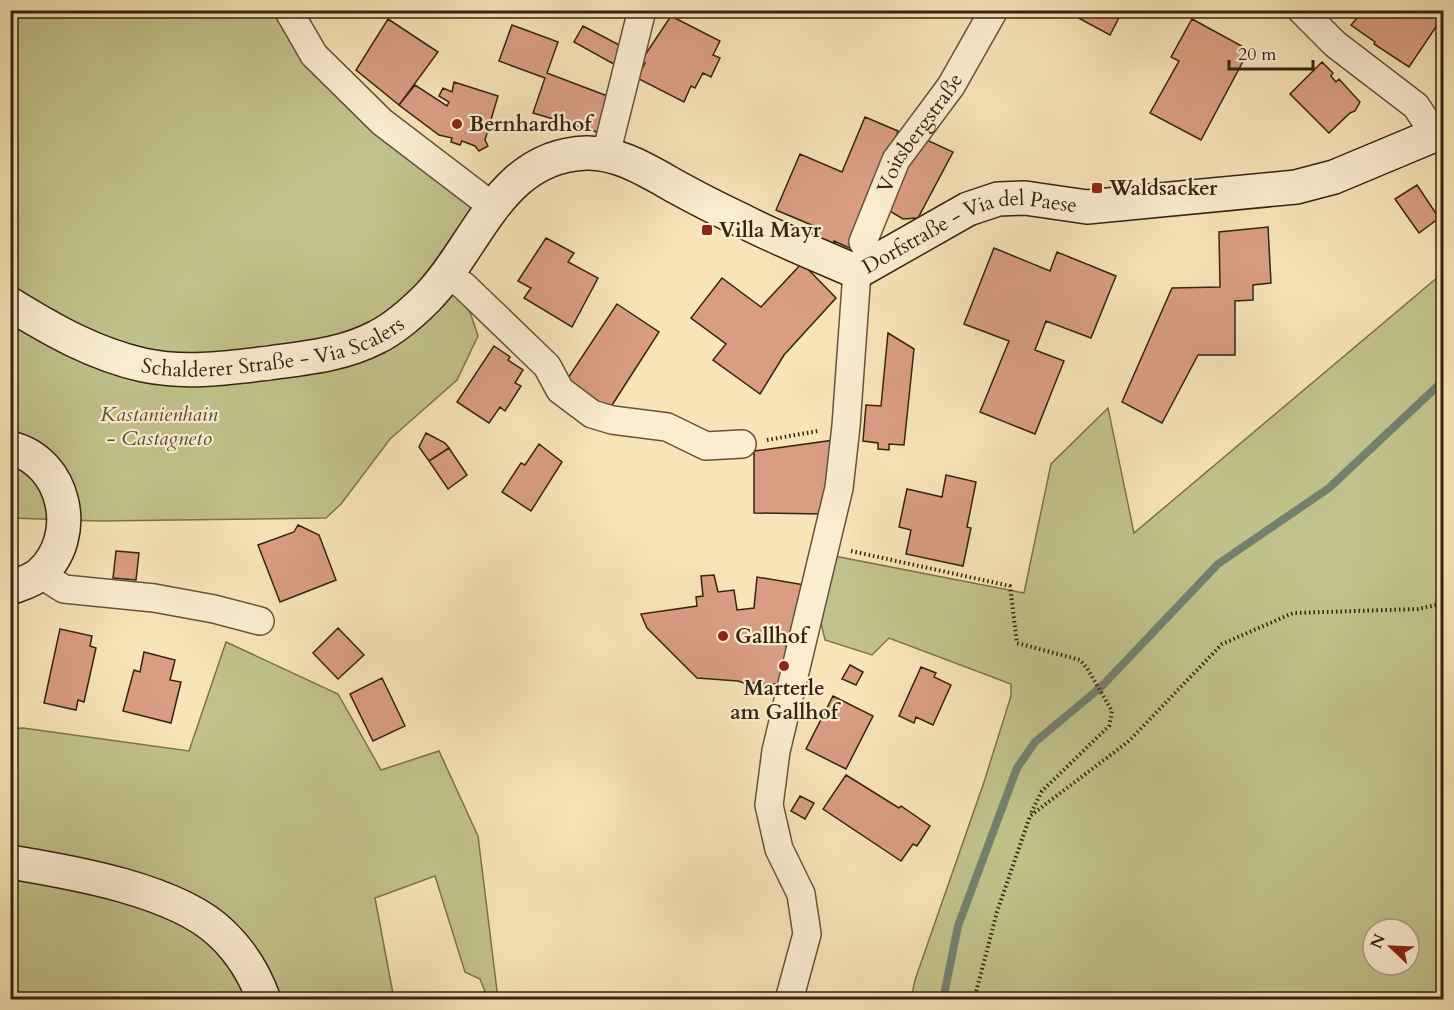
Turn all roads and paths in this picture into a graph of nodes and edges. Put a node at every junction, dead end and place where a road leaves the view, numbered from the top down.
1 (288, 10) edge
2 (642, 10) edge
3 (994, 10) edge
4 (1302, 10) edge
5 (1439, 133) edge
6 (606, 154) junction
7 (492, 206) junction
8 (865, 267) junction
9 (447, 274) junction
10 (10, 304) edge
11 (846, 426) junction
12 (742, 444) joint
13 (10, 448) edge
14 (827, 546) junction
15 (40, 574) junction
16 (10, 588) edge
17 (1443, 603) edge
18 (260, 621) dead end
19 (1030, 816) junction
20 (10, 861) edge
21 (264, 999) edge
22 (789, 999) edge
23 (974, 999) edge

1 - 7 street
2 - 6 street
3 - 8 street, Voitsbergstraße
4 - 5 street
5 - 8 street, Dorfstraße - Via del Paese
6 - 7 street, Dorfstraße - Via del Paese
6 - 8 street, Dorfstraße - Via del Paese
7 - 9 street, Schalderer Straße - Via Scalers
8 - 11 street, Voitsbergstraße
9 - 10 street, Schalderer Straße - Via Scalers
9 - 12 street
11 - 12 path
11 - 14 street, Voitsbergstraße
13 - 15 street
14 - 19 path
14 - 22 street, Voitsbergstraße
15 - 16 street
15 - 18 street
17 - 19 path
19 - 23 path
20 - 21 street

